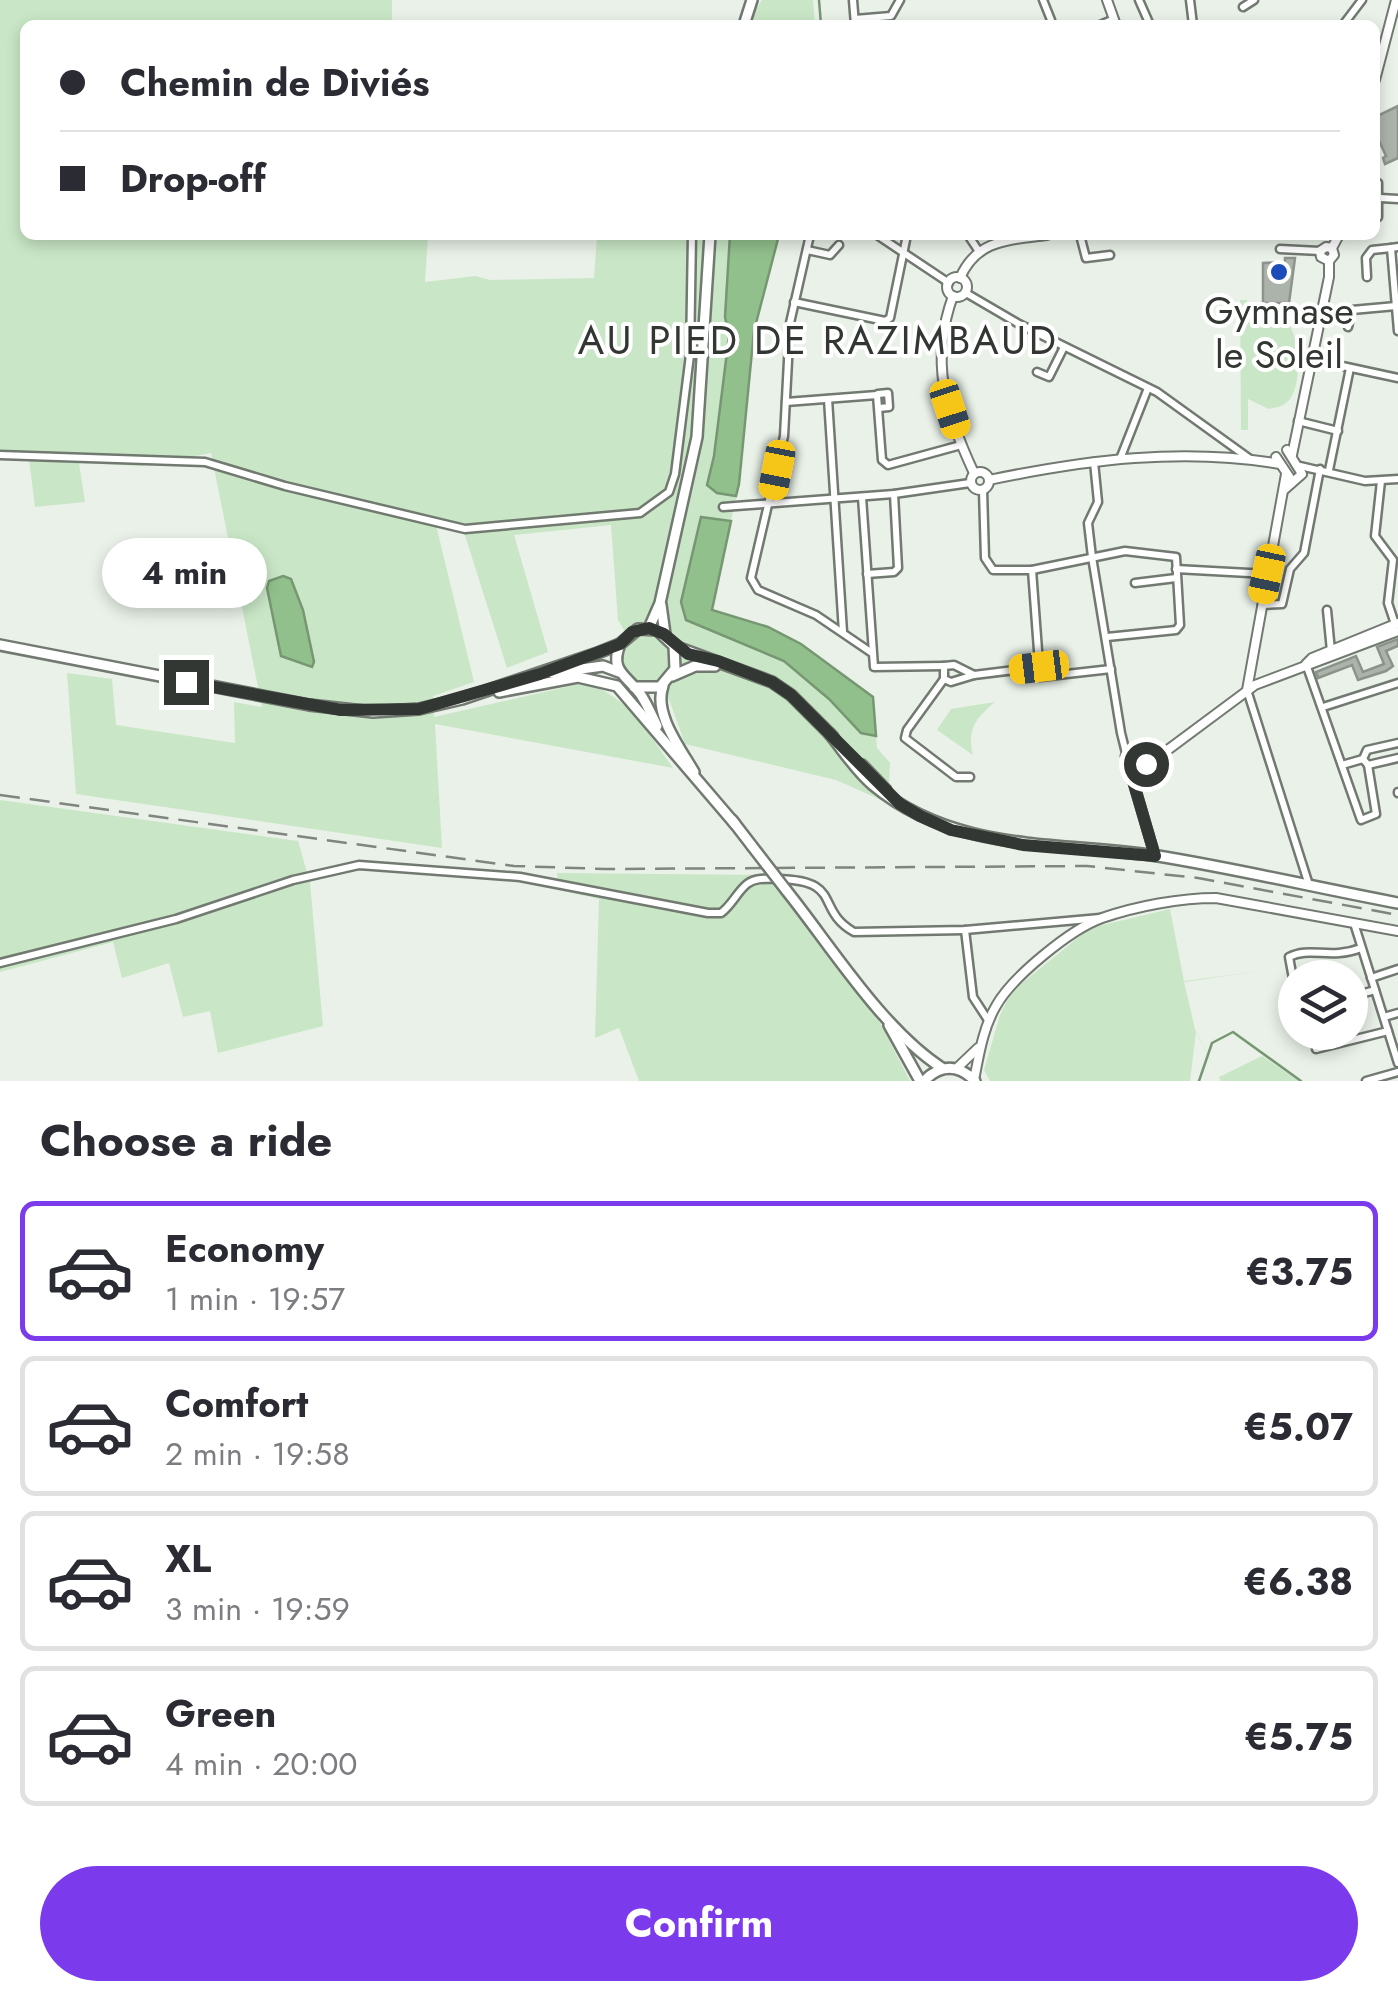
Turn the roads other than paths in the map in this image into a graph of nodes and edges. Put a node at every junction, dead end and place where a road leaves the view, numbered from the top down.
1 (900, 0) edge
2 (1043, 0) edge
3 (1254, 0) edge
4 (1362, 0) edge
5 (1396, 0) edge
6 (1243, 7) dead end
7 (867, 20) edge
8 (1052, 20) dead end
9 (1347, 20) edge
10 (1380, 61) edge
11 (1380, 198) edge
12 (1398, 199) edge
13 (692, 240) edge
14 (710, 240) edge
15 (809, 240) edge
16 (883, 240) edge
17 (906, 240) edge
18 (971, 240) edge
19 (997, 240) edge
20 (1081, 240) edge
21 (1336, 240) edge
22 (839, 245) dead end
23 (1280, 248) dead end
24 (1332, 248) junction
25 (1394, 248) edge
26 (806, 250) junction
27 (978, 250) junction
28 (1320, 252) junction
29 (904, 254) junction
30 (1110, 255) dead end
31 (1329, 261) junction
32 (1396, 267) edge
33 (1368, 277) dead end
34 (960, 278) junction
35 (948, 283) junction
36 (966, 293) junction
37 (953, 296) junction
38 (794, 302) junction
39 (1396, 306) edge
40 (1398, 326) edge
41 (1348, 327) dead end
42 (1336, 344) dead end
43 (1064, 347) junction
44 (1350, 368) junction
45 (1036, 372) dead end
46 (1398, 378) edge
47 (1148, 388) junction
48 (828, 399) junction
49 (786, 402) junction
50 (1298, 421) junction
51 (1338, 431) junction
52 (962, 445) junction
53 (1289, 452) junction
54 (0, 455) edge
55 (1125, 458) junction
56 (1250, 459) junction
57 (1278, 461) junction
58 (1094, 462) junction
59 (1322, 469) junction
60 (974, 473) junction
61 (1295, 473) junction
62 (1398, 479) edge
63 (989, 480) junction
64 (1381, 481) junction
65 (970, 483) junction
66 (983, 490) junction
67 (894, 494) junction
68 (862, 496) junction
69 (834, 499) junction
70 (771, 503) junction
71 (723, 506) dead end
72 (1092, 557) junction
73 (1176, 569) junction
74 (1032, 570) junction
75 (867, 574) junction
76 (1267, 574) junction
77 (1176, 578) junction
78 (1135, 582) dead end
79 (660, 602) junction
80 (1260, 605) junction
81 (1327, 610) dead end
82 (1397, 626) edge
83 (649, 628) junction
84 (843, 633) junction
85 (664, 634) junction
86 (1106, 638) junction
87 (620, 644) junction
88 (0, 645) edge
89 (674, 646) junction
90 (1331, 651) junction
91 (872, 652) junction
92 (1306, 664) junction
93 (944, 666) junction
94 (1039, 667) junction
95 (737, 668) junction
96 (1111, 668) junction
97 (619, 672) junction
98 (540, 674) junction
99 (974, 675) junction
100 (668, 680) junction
101 (944, 680) junction
102 (1398, 683) edge
103 (634, 687) junction
104 (1247, 690) junction
105 (462, 699) junction
106 (1324, 706) junction
107 (1398, 743) edge
108 (1126, 756) junction
109 (1398, 758) edge
110 (1366, 762) junction
111 (1146, 764) junction
112 (1342, 764) junction
113 (698, 778) junction
114 (970, 778) dead end
115 (1133, 781) junction
116 (735, 824) junction
117 (1155, 856) junction
118 (1309, 886) junction
119 (1398, 904) edge
120 (1101, 918) junction
121 (1354, 924) junction
122 (965, 930) junction
123 (1398, 931) edge
124 (1361, 948) junction
125 (1289, 960) edge
126 (0, 963) edge
127 (1398, 969) edge
128 (1371, 978) junction
129 (1375, 990) junction
130 (1368, 992) edge
131 (878, 1006) junction
132 (1398, 1014) edge
133 (1384, 1018) junction
134 (988, 1020) junction
135 (1388, 1031) junction
136 (1368, 1036) edge
137 (981, 1045) junction
138 (1398, 1063) edge
139 (942, 1068) junction
140 (957, 1068) junction
141 (1398, 1072) edge
142 (975, 1080) edge
143 (922, 1081) edge
144 (1366, 1081) edge

1 - 7 street
2 - 8 street
3 - 6 street
4 - 9 street
5 - 10 street
11 - 12 street
13 - 54 street
14 - 79 main road
15 - 26 street
16 - 29 street
17 - 29 street
18 - 27 street
19 - 27 street
20 - 30 street
21 - 24 street
22 - 26 street
23 - 28 street
24 - 28 street
24 - 31 street
25 - 32 street
25 - 33 street
26 - 38 street
27 - 34 street
28 - 31 street
29 - 35 street
29 - 38 street
31 - 50 street
32 - 39 street
34 - 35 street
34 - 36 street
35 - 37 street
36 - 37 street
36 - 43 street
37 - 52 street
38 - 49 street
39 - 40 street
39 - 41 street
42 - 44 street
43 - 45 street
43 - 47 street
44 - 46 street
44 - 51 street
47 - 55 street
47 - 56 street
48 - 49 street
48 - 52 street
48 - 69 street
49 - 70 street
50 - 51 street
50 - 53 street
51 - 59 street
52 - 60 street
53 - 57 street
53 - 61 street
55 - 56 street
55 - 58 street
56 - 57 street
57 - 61 street
58 - 63 street
58 - 72 street
59 - 61 street
59 - 64 street
59 - 80 street
60 - 63 street
60 - 65 street
61 - 76 street
62 - 64 street
63 - 66 street
64 - 82 street
65 - 66 street
65 - 67 street
66 - 74 street
67 - 68 street
67 - 75 street
68 - 69 street
68 - 75 street
69 - 70 street
69 - 84 street
70 - 71 street
70 - 84 street
72 - 73 street
72 - 74 street
72 - 86 street
73 - 76 street
73 - 77 street
74 - 94 street
75 - 91 street
76 - 80 street
77 - 78 street
77 - 86 street
79 - 83 main road
79 - 85 main road
80 - 104 street
81 - 90 street
82 - 90 street
82 - 92 street
83 - 85 main road
83 - 87 main road
84 - 91 street
85 - 89 main road
86 - 96 street
87 - 97 main road
87 - 98 main road
88 - 105 main road
89 - 95 main road
89 - 100 main road
90 - 92 street
91 - 93 street
92 - 104 street
92 - 106 street
93 - 99 street
93 - 101 street
94 - 96 street
94 - 99 street
95 - 100 main road
95 - 117 main road
96 - 108 street
97 - 98 main road
97 - 103 main road
98 - 105 main road
99 - 101 street
100 - 103 main road
100 - 113 main road
101 - 114 street
102 - 106 street
103 - 113 main road
104 - 111 street
104 - 118 street
105 - 116 main road
106 - 112 street
107 - 110 street
108 - 111 street
108 - 115 street
109 - 110 street
110 - 112 street
110 - 112 street
111 - 115 street
113 - 116 main road
115 - 117 street
116 - 131 main road, bridge
117 - 118 main road
118 - 119 main road
120 - 121 street
120 - 122 street
120 - 134 street
121 - 123 street
121 - 124 street
122 - 126 street
122 - 134 street
124 - 125 street
124 - 128 street
127 - 128 street
128 - 129 street
129 - 130 street
129 - 133 street
131 - 139 main road
131 - 143 main road
132 - 133 street
133 - 135 street
134 - 137 street
135 - 136 street
135 - 138 street
137 - 140 street
137 - 142 street
139 - 140 main road
139 - 143 main road
140 - 142 main road
141 - 144 street

